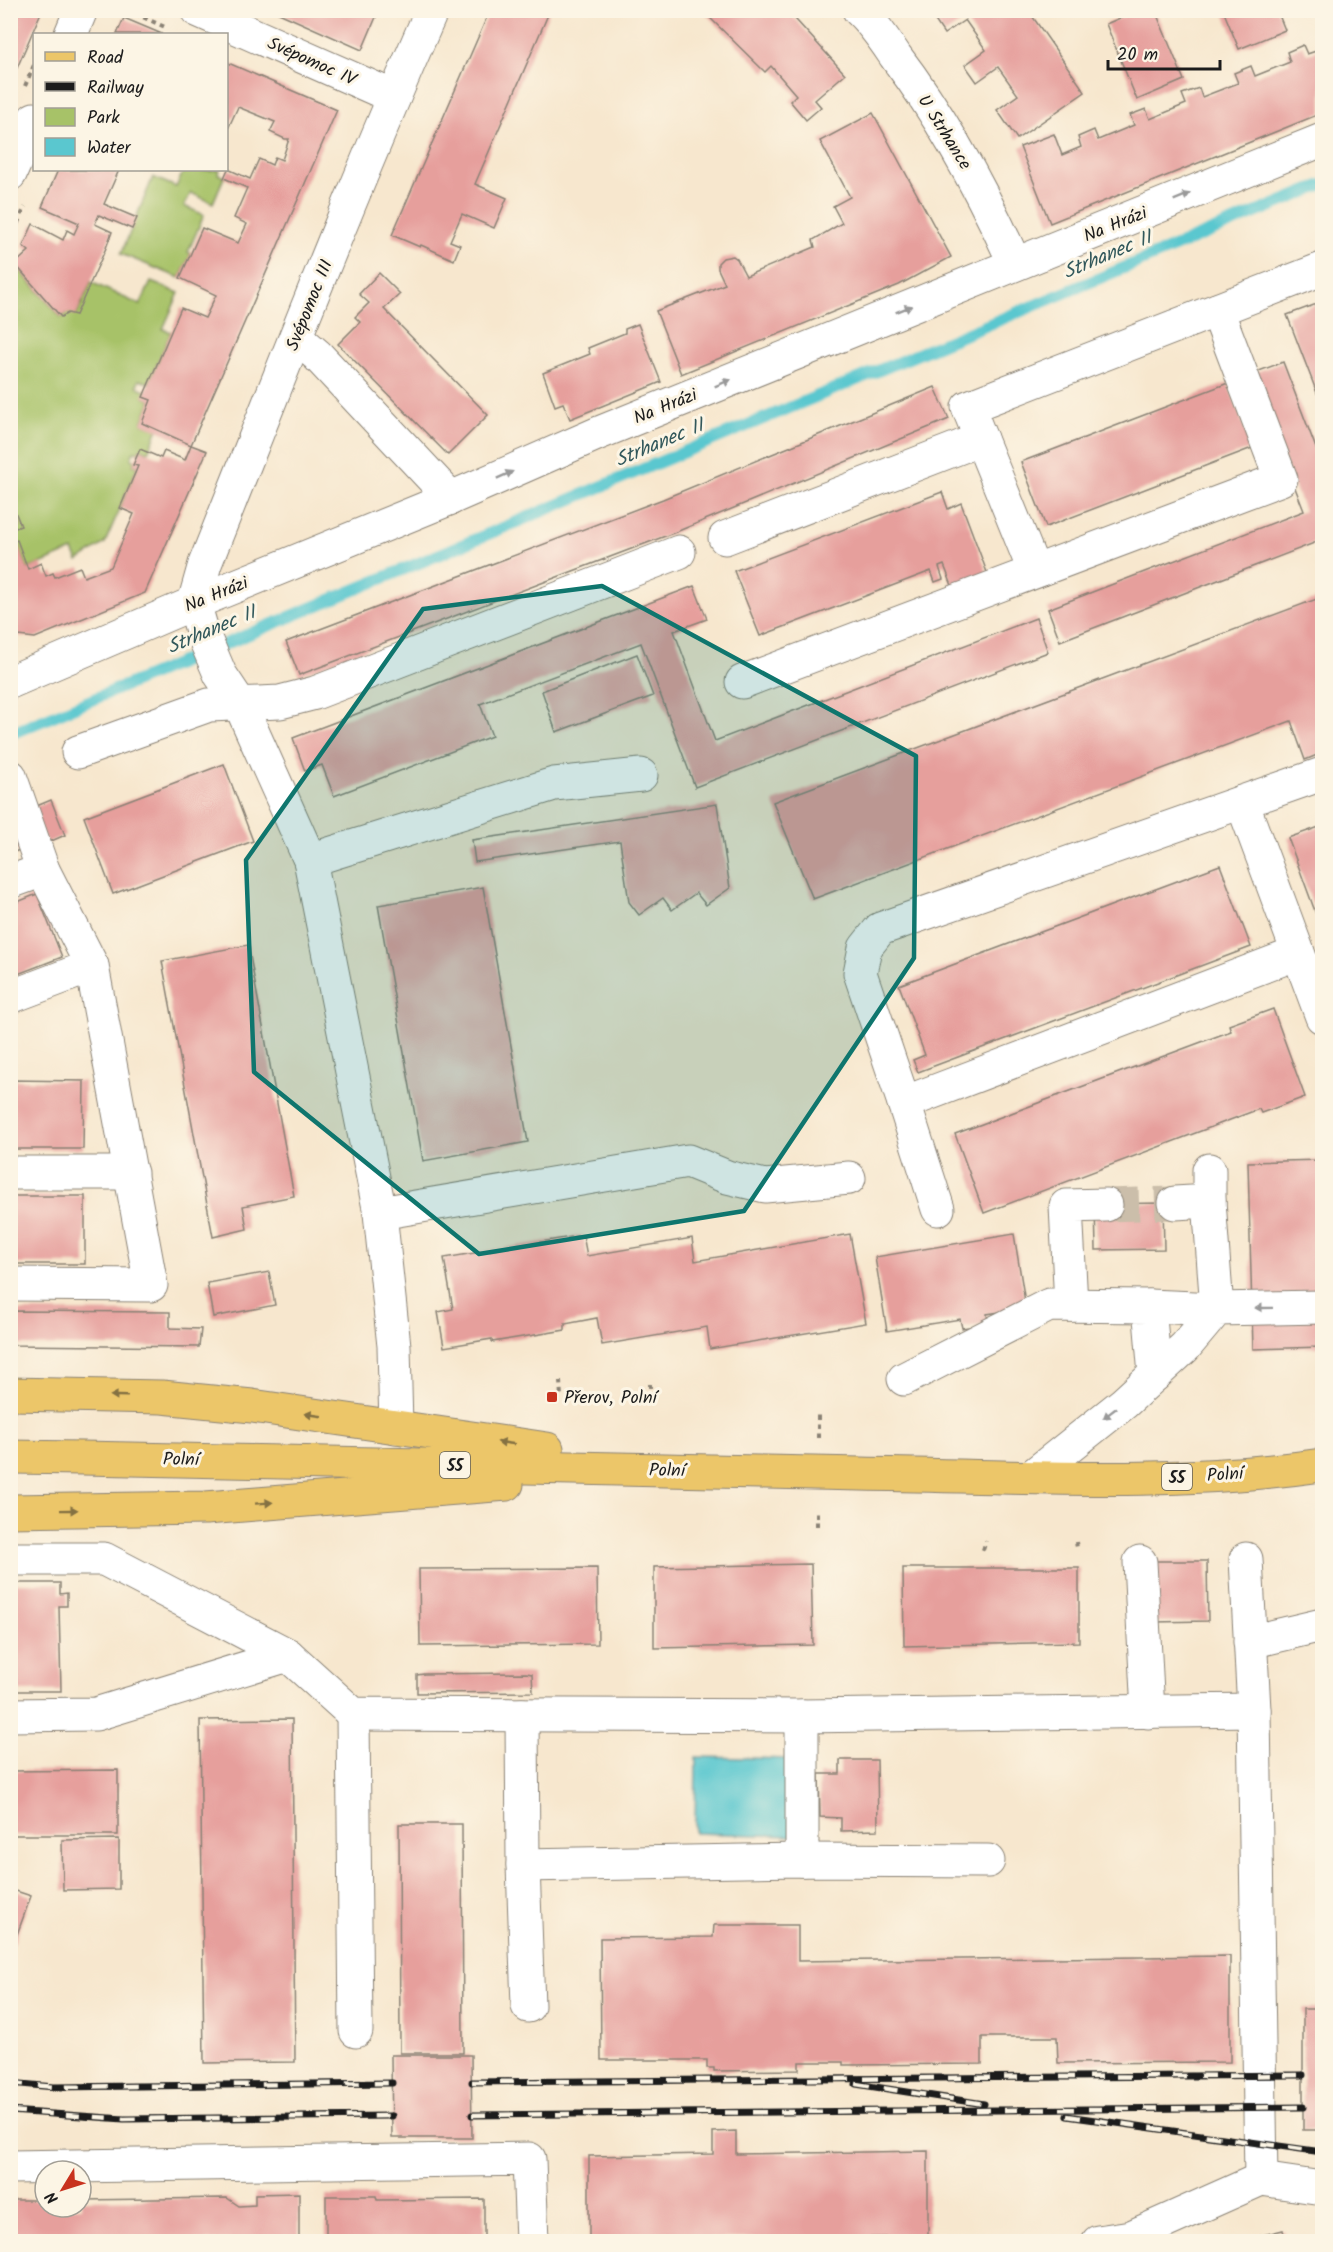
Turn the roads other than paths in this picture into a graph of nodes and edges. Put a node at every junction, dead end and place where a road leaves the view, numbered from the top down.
1 (81, 10) edge
2 (197, 10) edge
3 (432, 10) edge
4 (859, 10) edge
5 (71, 33) edge
6 (394, 97) junction
7 (33, 121) edge
8 (1323, 140) edge
9 (10, 174) edge
10 (1016, 264) junction
11 (1323, 269) edge
12 (1217, 310) junction
13 (296, 337) junction
14 (981, 439) junction
15 (452, 498) junction
16 (725, 538) dead end
17 (679, 552) dead end
18 (1034, 570) junction
19 (194, 603) junction
20 (10, 682) edge
21 (742, 682) dead end
22 (240, 704) junction
23 (78, 752) dead end
24 (1323, 774) edge
25 (641, 775) dead end
26 (10, 776) edge
27 (1242, 802) junction
28 (310, 860) junction
29 (43, 870) junction
30 (10, 882) edge
31 (1298, 953) junction
32 (92, 966) junction
33 (10, 997) edge
34 (1323, 1017) edge
35 (904, 1103) junction
36 (10, 1173) edge
37 (131, 1173) junction
38 (849, 1178) dead end
39 (1175, 1203) tunnel mouth
40 (1106, 1205) tunnel mouth
41 (938, 1209) dead end
42 (380, 1213) junction
43 (10, 1284) edge
44 (1071, 1305) junction
45 (1149, 1306) junction
46 (1323, 1307) edge
47 (1217, 1310) junction
48 (1155, 1375) junction
49 (904, 1379) dead end
50 (10, 1394) edge
51 (396, 1427) junction
52 (10, 1457) edge
53 (1323, 1464) edge
54 (689, 1470) junction
55 (1032, 1477) junction
56 (10, 1511) edge
57 (10, 1559) edge
58 (1246, 1559) dead end
59 (1140, 1562) dead end
60 (1323, 1625) edge
61 (1250, 1642) junction
62 (288, 1655) junction
63 (1254, 1710) junction
64 (1148, 1712) junction
65 (353, 1714) junction
66 (10, 1715) edge
67 (522, 1715) junction
68 (802, 1716) junction
69 (802, 1860) junction
70 (988, 1861) dead end
71 (523, 1865) junction
72 (528, 2006) dead end
73 (356, 2031) dead end
74 (10, 2167) edge
75 (1261, 2180) junction
76 (1323, 2188) edge
77 (532, 2241) edge
78 (1098, 2241) edge

1 - 5 street
2 - 6 street, Svépomoc IV
3 - 6 street, Svépomoc III
4 - 10 street, U Strhance
6 - 13 street, Svépomoc III
7 - 9 street
10 -> 8 street, Na Hrázi
15 -> 10 street, Na Hrázi
11 - 12 street
12 - 14 street
12 - 18 street
13 - 15 street
13 - 19 street, Svépomoc III
14 - 16 street
14 - 18 street
15 - 19 street, Na Hrázi
17 - 22 street
18 - 21 street
19 - 20 street, Na Hrázi
19 - 22 street
22 - 23 street
22 - 28 street
24 - 27 street
25 - 28 street
26 - 29 street
27 - 31 street
27 - 35 street
28 - 42 street
29 - 30 street
29 - 32 street
31 - 34 street
31 - 35 street
32 - 33 street
32 - 37 street
35 - 41 street
36 - 37 street
37 - 43 street
38 - 42 street
39 - 47 street
40 - 44 street
42 - 51 street
44 - 45 street
44 - 49 street
45 - 47 street
45 - 48 street
46 -> 47 street
47 - 48 street
48 -> 55 street
51 -> 50 main road
54 -> 51 main road
52 - 54 main road, Polní / 55
53 - 55 main road, Polní / 55
54 - 55 main road, Polní / 55
56 -> 54 main road
57 - 62 street
58 - 61 street
59 - 64 street
60 - 61 street
61 - 63 street
62 - 65 street
62 - 66 street
63 - 64 street
63 - 75 street
64 - 68 street
65 - 67 street
65 - 73 street
67 - 68 street
67 - 71 street
68 - 69 street
69 - 70 street
69 - 71 street
71 - 72 street
74 - 77 street
75 - 76 street
75 - 78 street

